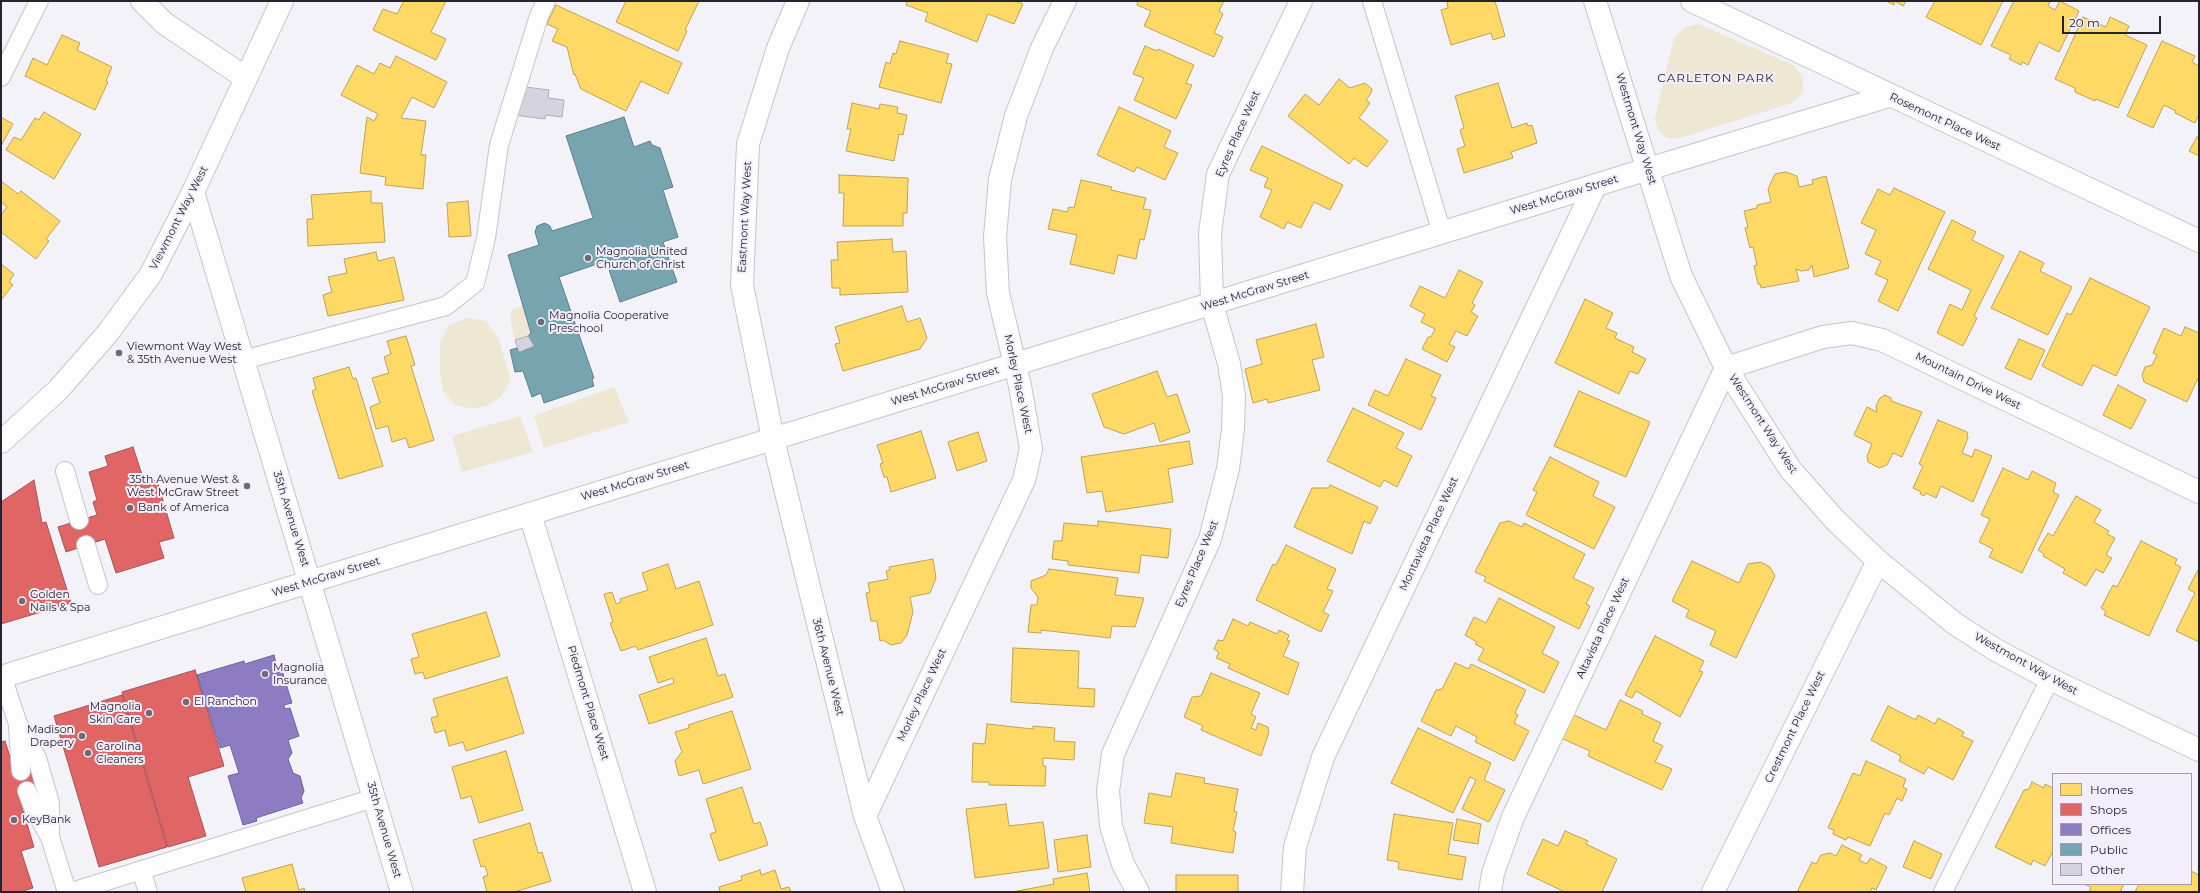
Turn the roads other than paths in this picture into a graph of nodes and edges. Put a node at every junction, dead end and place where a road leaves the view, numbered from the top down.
1 (39, 1) edge
2 (142, 1) edge
3 (282, 1) edge
4 (546, 1) edge
5 (798, 1) edge
6 (1065, 1) edge
7 (1301, 1) edge
8 (1372, 1) edge
9 (1595, 1) edge
10 (1692, 1) edge
11 (1, 77) edge
12 (246, 78) junction
13 (1889, 96) junction
14 (1648, 170) junction
15 (1595, 186) junction
16 (194, 192) junction
17 (1442, 233) junction
18 (2199, 241) edge
19 (1212, 304) junction
20 (243, 360) junction
21 (1015, 364) junction
22 (1726, 368) junction
23 (773, 439) junction
24 (1, 442) edge
25 (65, 471) dead end
26 (2199, 492) edge
27 (530, 514) junction
28 (79, 520) dead end
29 (86, 545) dead end
30 (1878, 561) junction
31 (310, 581) junction
32 (98, 585) dead end
33 (1, 676) edge
34 (2050, 679) junction
35 (18, 724) junction
36 (2199, 750) edge
37 (21, 771) dead end
38 (27, 791) dead end
39 (374, 798) junction
40 (865, 816) junction
41 (50, 837) junction
42 (141, 870) junction
43 (1949, 890) edge
44 (67, 892) edge
45 (70, 892) edge
46 (148, 892) edge
47 (402, 892) edge
48 (645, 892) edge
49 (893, 892) edge
50 (1138, 892) edge
51 (1292, 892) edge
52 (1490, 892) edge
53 (1713, 892) edge

1 - 11 lane
2 - 12 street
3 - 12 street, Viewmont Way West
4 - 20 lane
5 - 23 street, Eastmont Way West
6 - 21 street, Morley Place West
7 - 19 street, Eyres Place West
8 - 17 lane
9 - 14 street, Westmont Way West
10 - 13 street, Rosemont Place West
12 - 16 street, Viewmont Way West
13 - 14 street, West McGraw Street
13 - 18 street, Rosemont Place West
14 - 15 street, West McGraw Street
14 - 22 street, Westmont Way West
15 - 17 street, West McGraw Street
15 - 51 street, Montavista Place West
16 - 20 street, 35th Avenue West
16 - 24 street, Viewmont Way West
17 - 19 street, West McGraw Street
19 - 21 street, West McGraw Street
19 - 50 street, Eyres Place West
20 - 31 street, 35th Avenue West
21 - 23 street, West McGraw Street
21 - 40 street, Morley Place West
22 - 26 street, Mountain Drive West
22 - 30 street, Westmont Way West
22 - 52 street, Altavista Place West
23 - 27 street, West McGraw Street
23 - 40 street, 36th Avenue West
25 - 28 lane
27 - 31 street, West McGraw Street
27 - 48 street, Piedmont Place West
29 - 32 lane
30 - 34 street, Westmont Way West
30 - 53 street, Crestmont Place West
31 - 33 street, West McGraw Street
31 - 39 street, 35th Avenue West
33 - 35 lane
34 - 36 street, Westmont Way West
34 - 43 lane
35 - 37 lane
35 - 41 lane
38 - 41 lane
39 - 42 lane
39 - 47 street, 35th Avenue West
40 - 49 street, 36th Avenue West
41 - 44 lane
42 - 45 lane
42 - 46 lane

